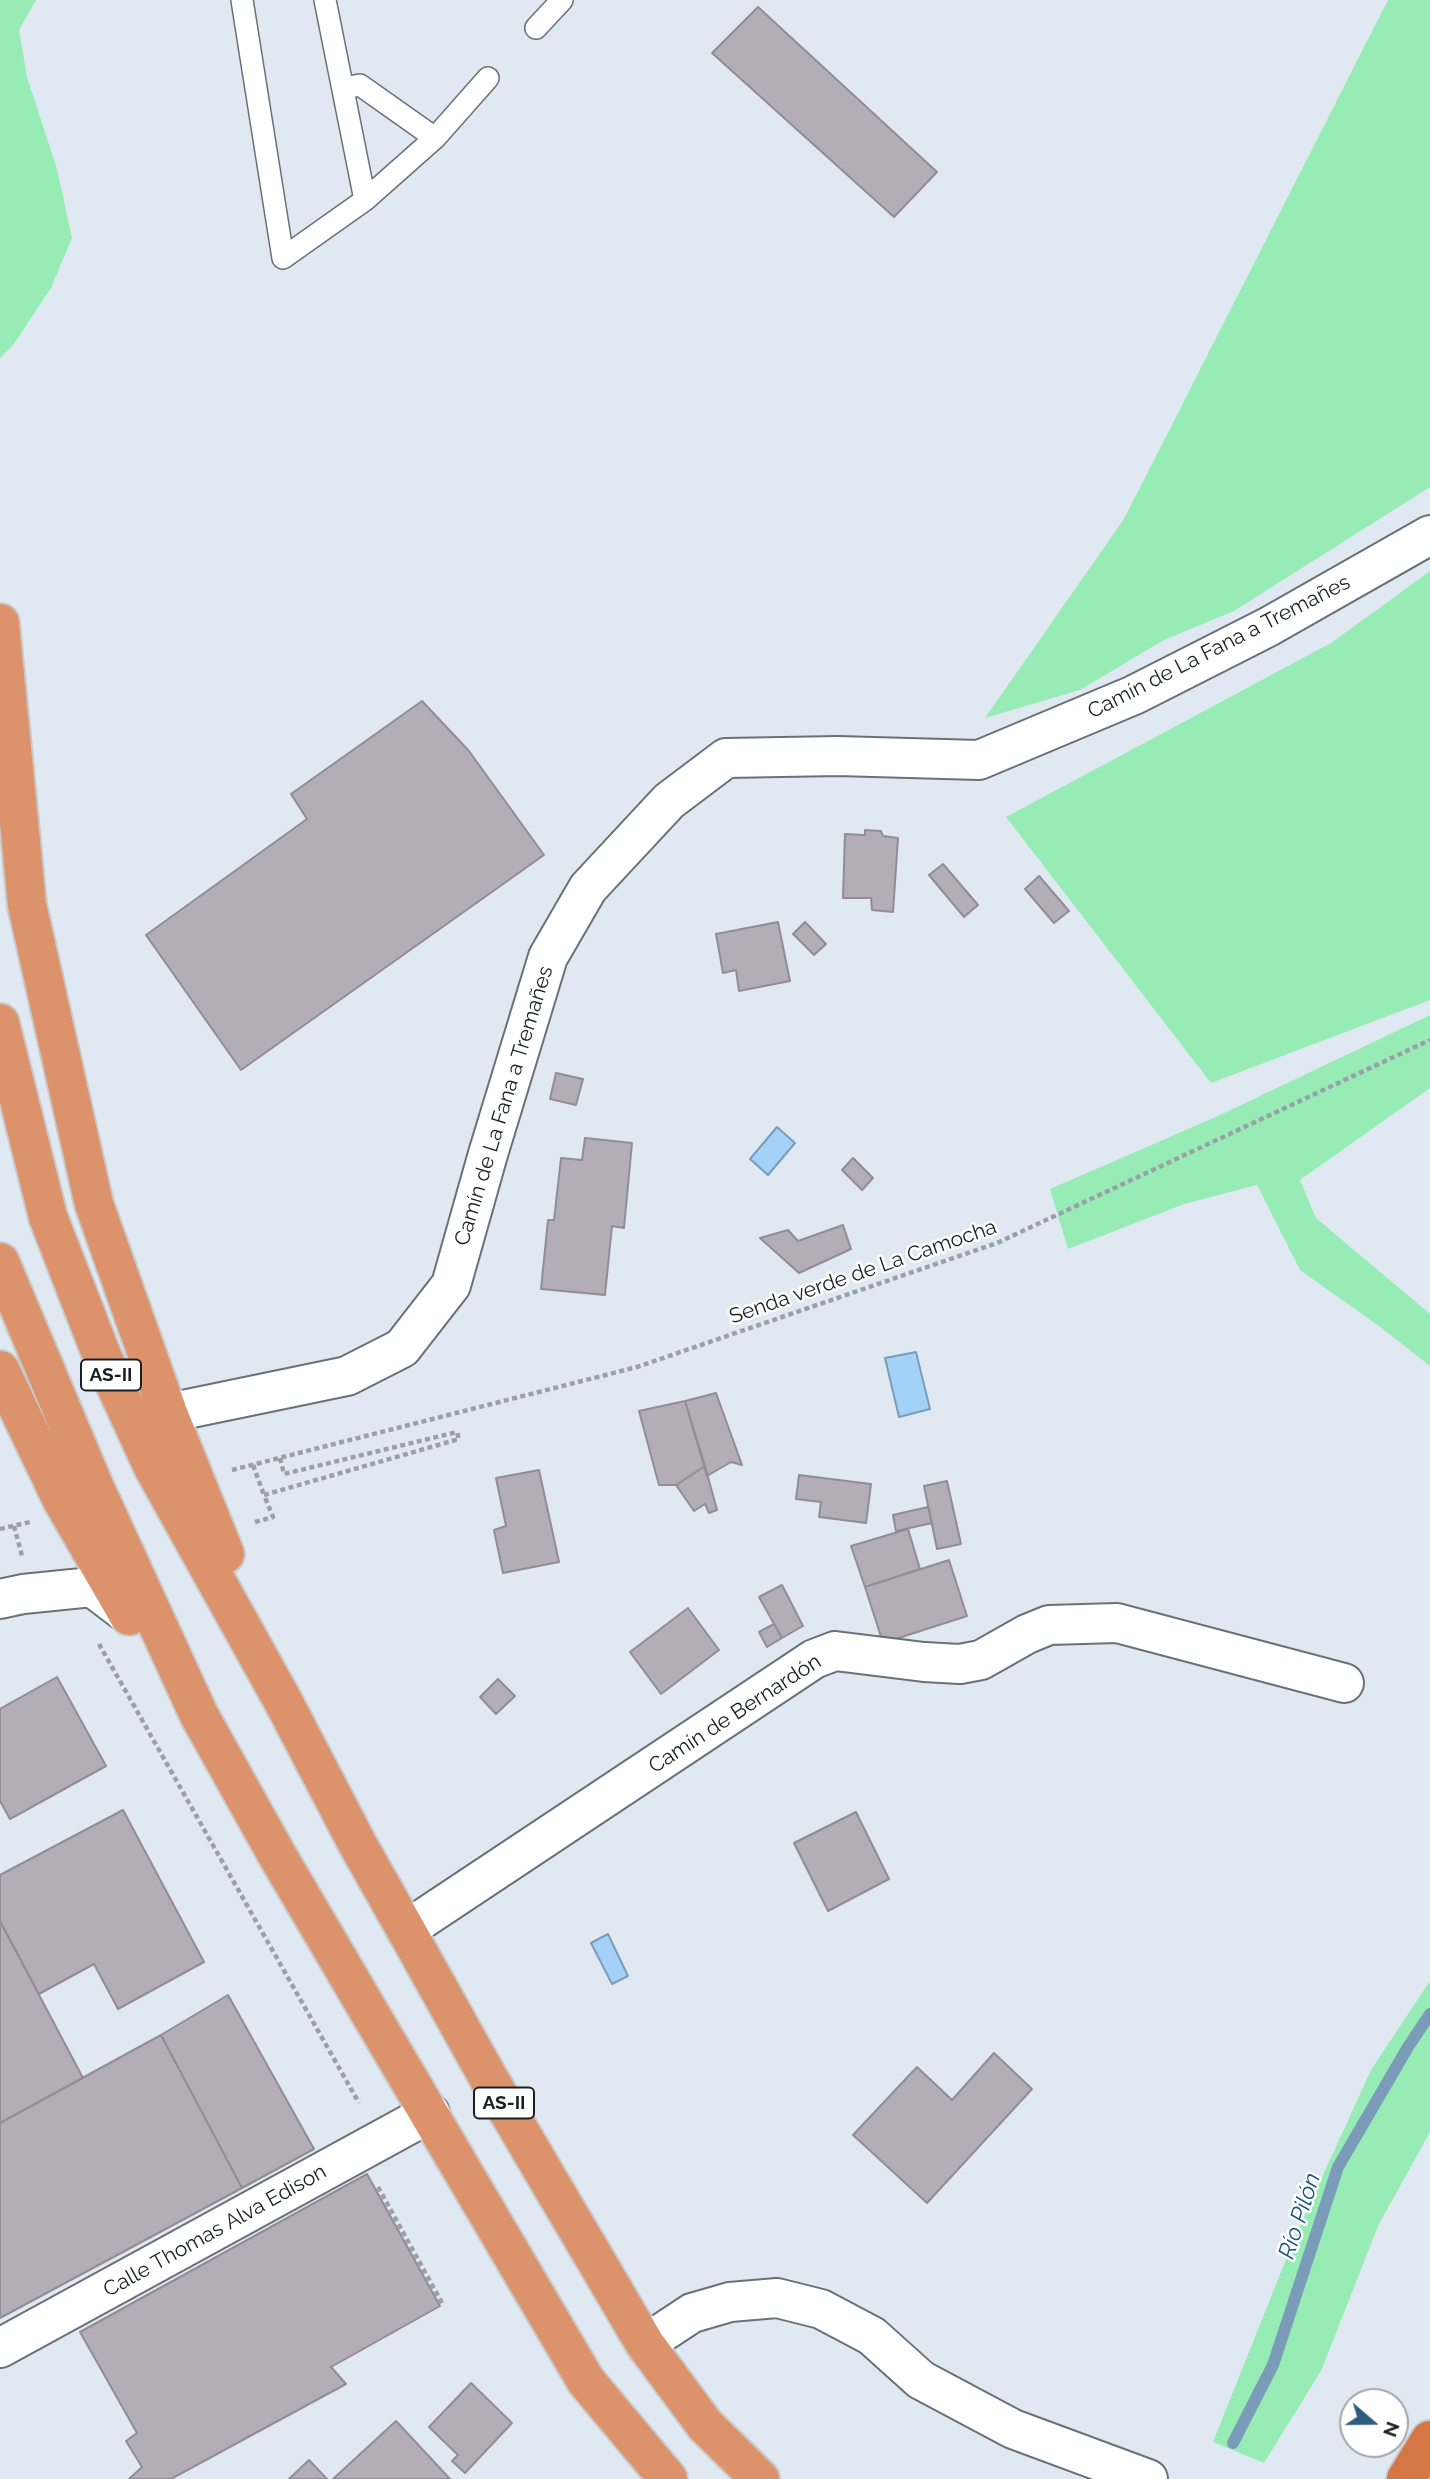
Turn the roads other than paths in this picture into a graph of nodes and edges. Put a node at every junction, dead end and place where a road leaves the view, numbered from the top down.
1 (242, 0) edge
2 (325, 0) edge
3 (562, 0) edge
4 (536, 28) dead end
5 (488, 78) dead end
6 (343, 89) junction
7 (435, 138) junction
8 (365, 200) junction
9 (1430, 535) edge
10 (0, 623) edge
11 (0, 1023) edge
12 (0, 1262) edge
13 (0, 1370) edge
14 (168, 1413) junction
15 (0, 1599) edge
16 (128, 1615) junction
17 (1345, 1683) dead end
18 (193, 1702) junction
19 (284, 1703) junction
20 (406, 1930) junction
21 (430, 2113) junction
22 (645, 2344) junction
23 (0, 2348) edge
24 (668, 2479) edge
25 (760, 2479) edge
26 (1148, 2479) edge

1 - 8 lane
2 - 6 lane
3 - 4 lane
5 - 7 lane
6 - 7 lane
6 - 8 lane
7 - 8 lane
9 - 14 street, Camín de La Fana a Tremañes
10 - 14 highway
11 - 19 highway, AS-II
12 - 18 highway, AS-II
13 - 16 highway
14 - 19 highway
15 - 16 street
16 - 18 highway
17 - 20 street, Camín de Bernardón
18 - 21 highway, AS-II
19 - 20 highway, AS-II
20 - 22 highway, AS-II
21 - 23 street, Calle Thomas Alva Edison
21 - 24 highway, AS-II
22 - 25 highway, AS-II
22 - 26 street

